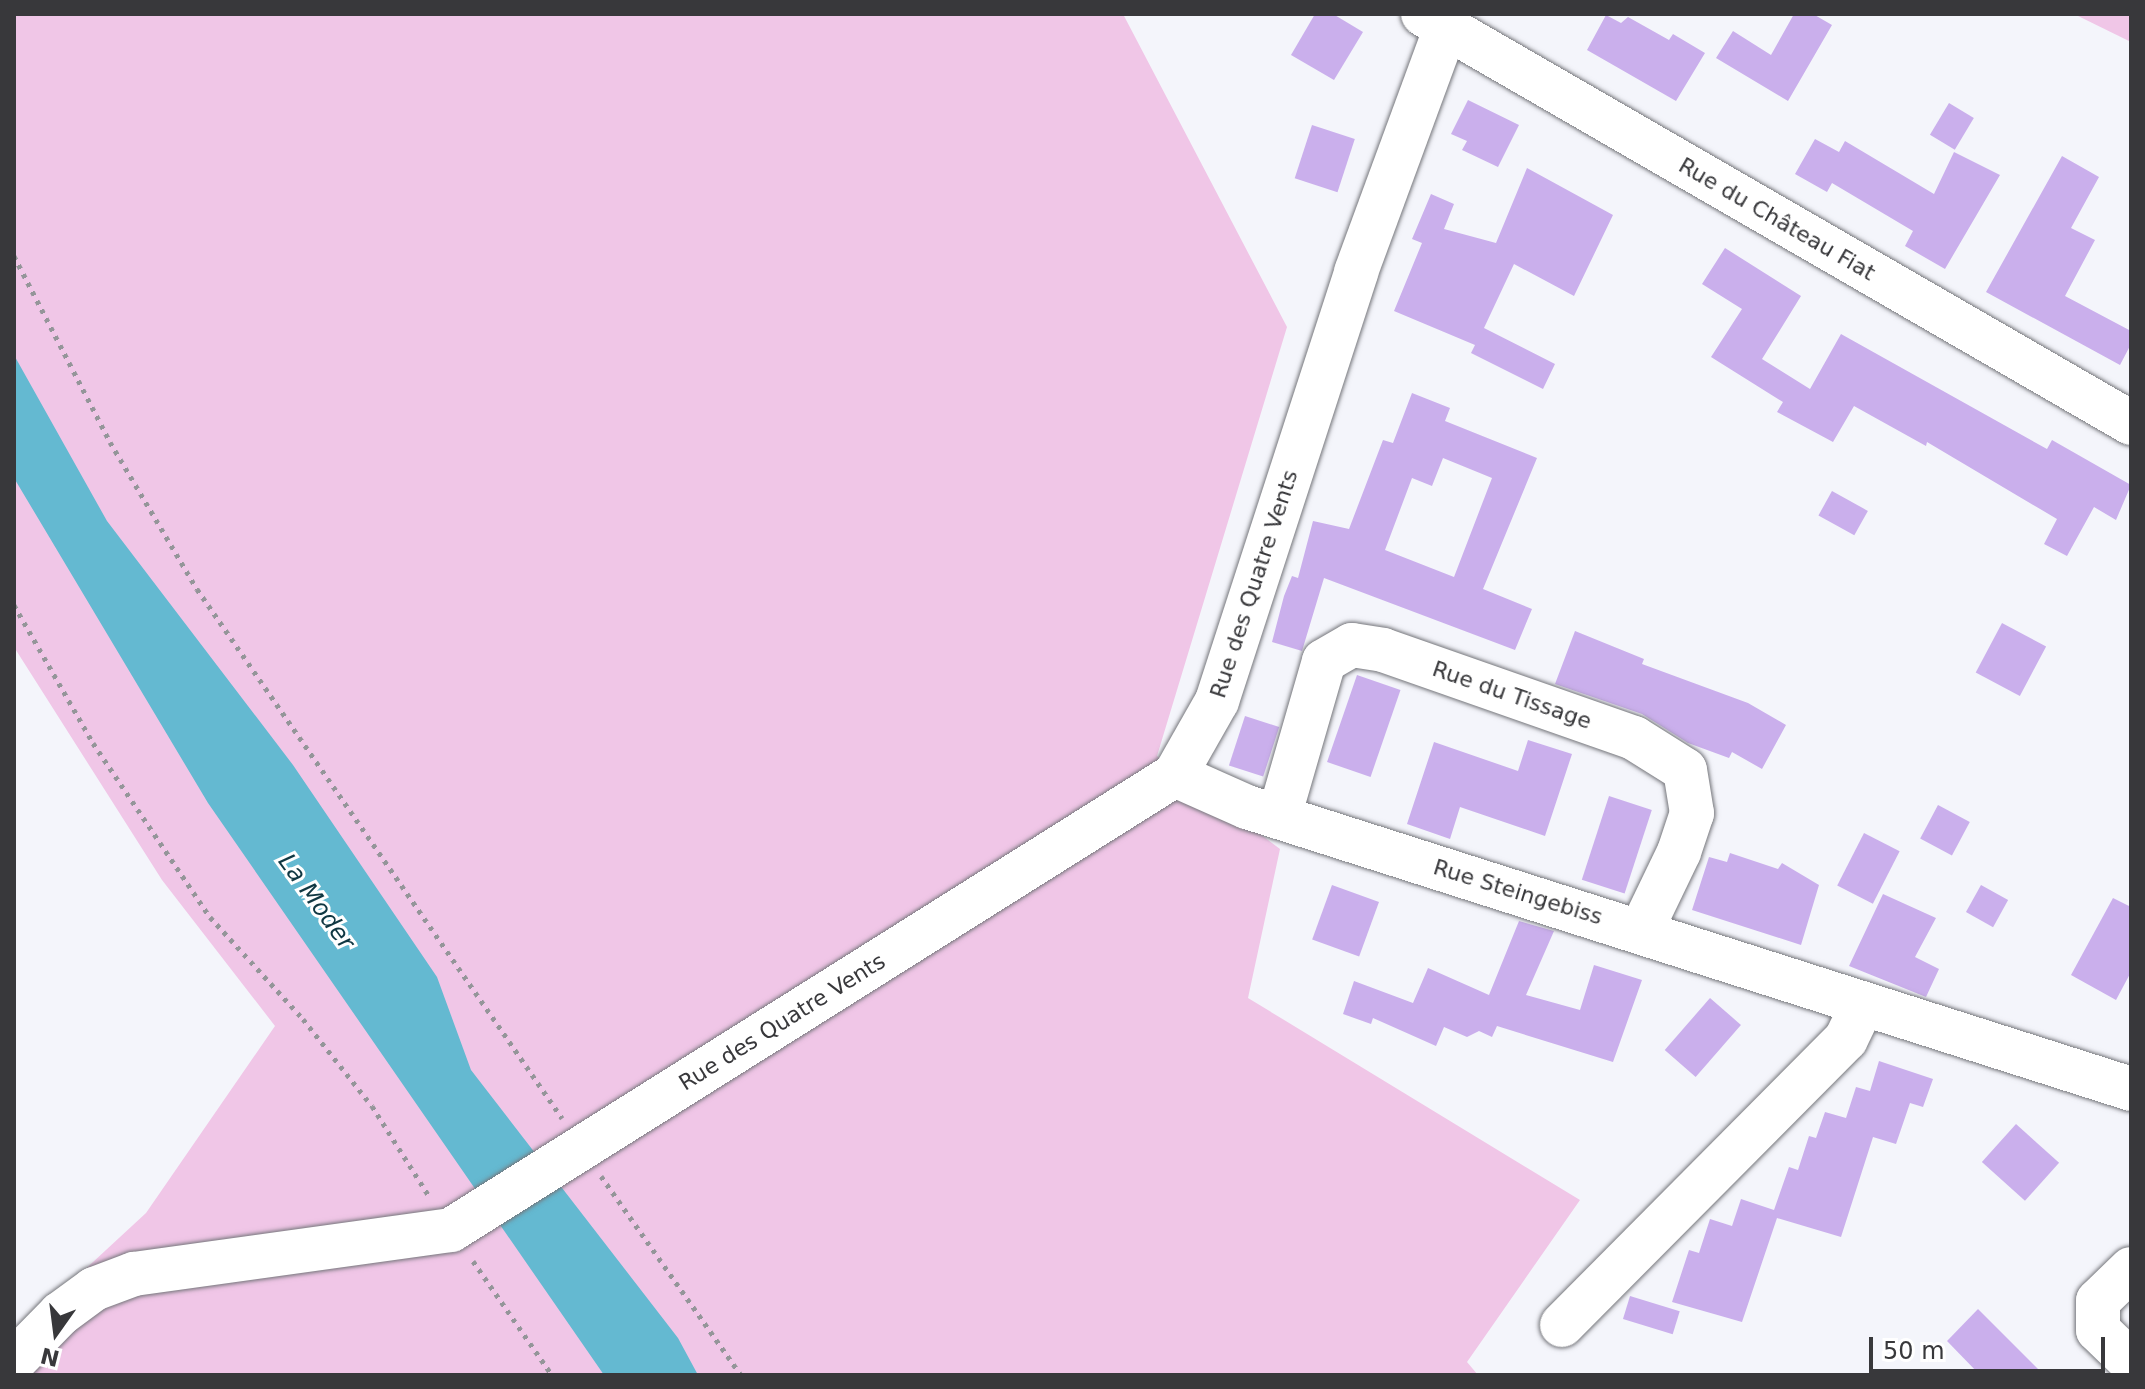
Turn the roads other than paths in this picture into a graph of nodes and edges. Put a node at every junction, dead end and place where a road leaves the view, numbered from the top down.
1 (1434, 21) edge
2 (2131, 423) edge
3 (1175, 775) junction
4 (1279, 817) junction
5 (1641, 931) junction
6 (1863, 1004) junction
7 (2131, 1089) edge
8 (2131, 1269) edge
9 (1562, 1325) dead end
10 (14, 1361) edge
11 (2131, 1362) edge

1 - 2 street, Rue du Château Fiat
1 - 3 street, Rue des Quatre Vents
3 - 4 street, Rue Steingebiss
3 - 10 street, Rue des Quatre Vents
4 - 5 street, Rue Steingebiss
4 - 5 street, Rue du Tissage
5 - 6 street, Rue Steingebiss
6 - 7 street, Rue Steingebiss
6 - 9 street
8 - 11 street

